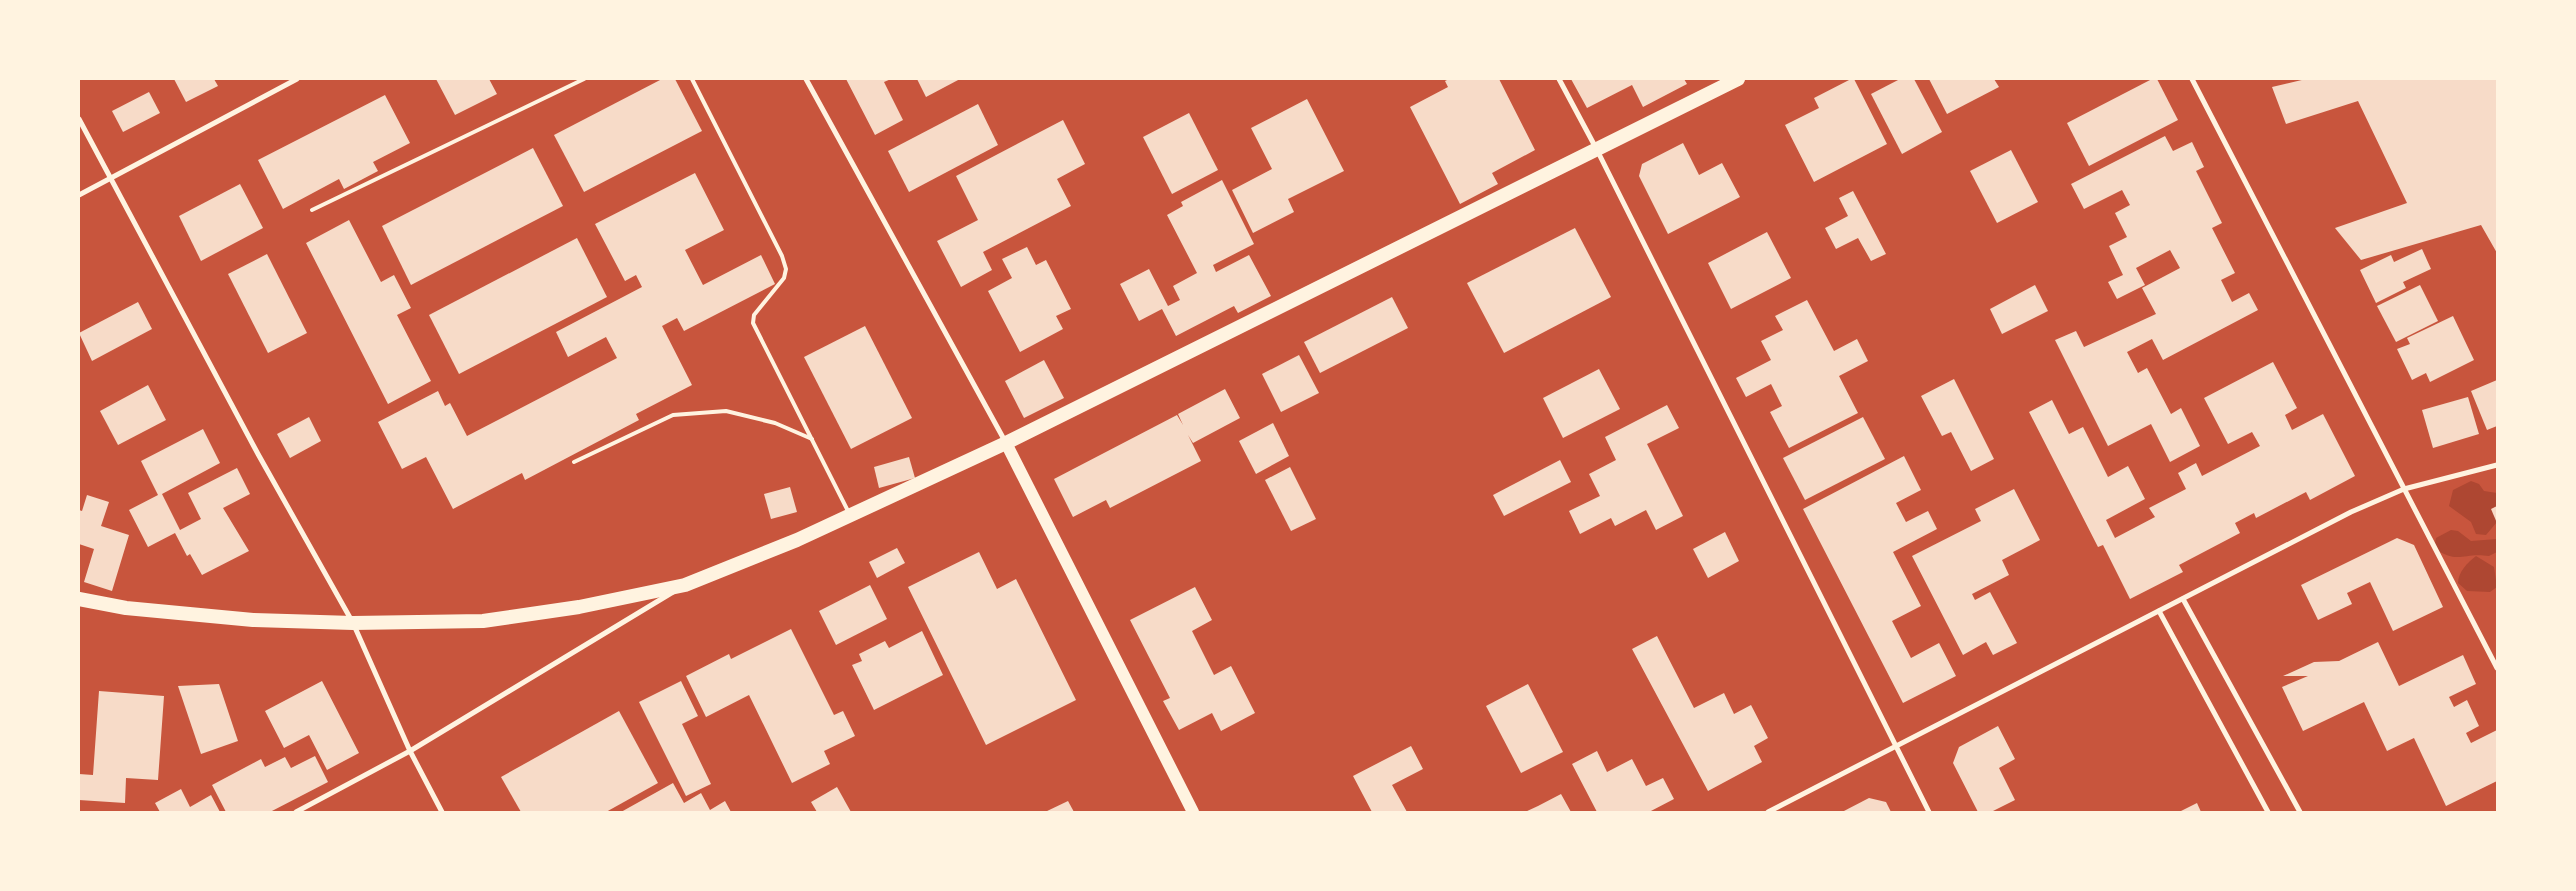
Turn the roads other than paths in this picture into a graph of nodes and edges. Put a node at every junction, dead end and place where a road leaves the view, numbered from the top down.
1 (297, 79) edge
2 (584, 79) edge
3 (692, 79) edge
4 (806, 79) edge
5 (1559, 79) edge
6 (1738, 79) edge
7 (2192, 79) edge
8 (79, 119) edge
9 (1597, 150) junction
10 (109, 179) junction
11 (79, 195) edge
12 (312, 210) dead end
13 (812, 439) junction
14 (1006, 443) junction
15 (574, 462) dead end
16 (2497, 465) edge
17 (2404, 489) junction
18 (850, 515) junction
19 (685, 585) junction
20 (79, 599) edge
21 (2183, 599) junction
22 (2159, 611) junction
23 (353, 623) junction
24 (2497, 668) edge
25 (1894, 748) junction
26 (410, 751) junction
27 (296, 812) edge
28 (442, 812) edge
29 (1192, 812) edge
30 (1768, 812) edge
31 (1928, 812) edge
32 (2268, 812) edge
33 (2300, 812) edge

1 - 10 street
2 - 12 lane
3 - 13 lane
4 - 14 street
5 - 9 street
6 - 9 highway
7 - 17 street
8 - 10 street
9 - 14 highway
9 - 25 street
10 - 11 street
10 - 23 street
13 - 15 lane
13 - 18 lane
14 - 18 highway
14 - 29 main road
16 - 17 street
17 - 21 street
17 - 24 street
18 - 19 highway
19 - 23 highway
19 - 26 street
20 - 23 highway
21 - 22 street
21 - 33 street
22 - 25 street
22 - 32 street
23 - 26 street
25 - 30 street
25 - 31 street
26 - 27 street
26 - 28 street

